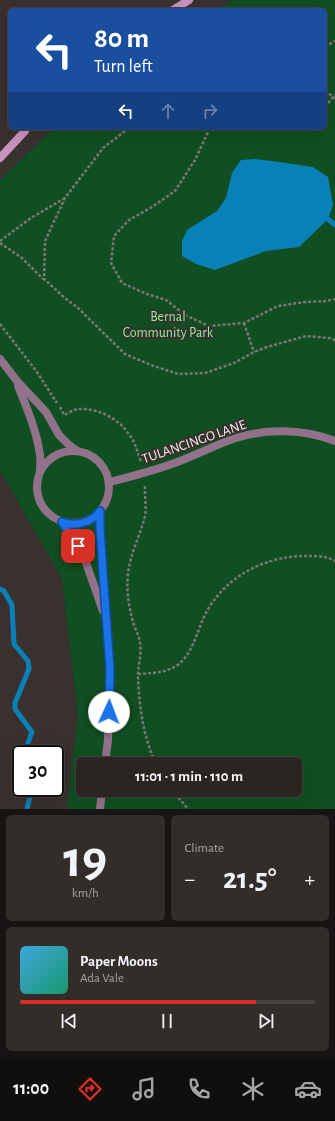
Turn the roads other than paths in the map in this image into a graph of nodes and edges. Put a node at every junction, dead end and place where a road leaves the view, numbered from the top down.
1 (189, 0) edge
2 (176, 8) edge
3 (26, 130) edge
4 (0, 149) edge
5 (0, 158) edge
6 (0, 359) edge
7 (17, 381) junction
8 (335, 441) edge
9 (78, 451) junction
10 (40, 471) junction
11 (110, 482) junction
12 (100, 511) junction
13 (62, 522) junction
14 (107, 621) junction
15 (106, 757) edge
16 (101, 797) edge
17 (100, 809) edge

1 - 2 street
3 - 4 street
3 - 5 street
6 - 7 street
7 - 9 street
7 - 10 street
8 - 11 street, TULANCINGO LANE
9 - 10 street
9 - 11 street
10 - 13 street
11 - 12 street
12 - 13 street
12 - 14 street
13 - 14 street
14 - 15 street
16 - 17 street

